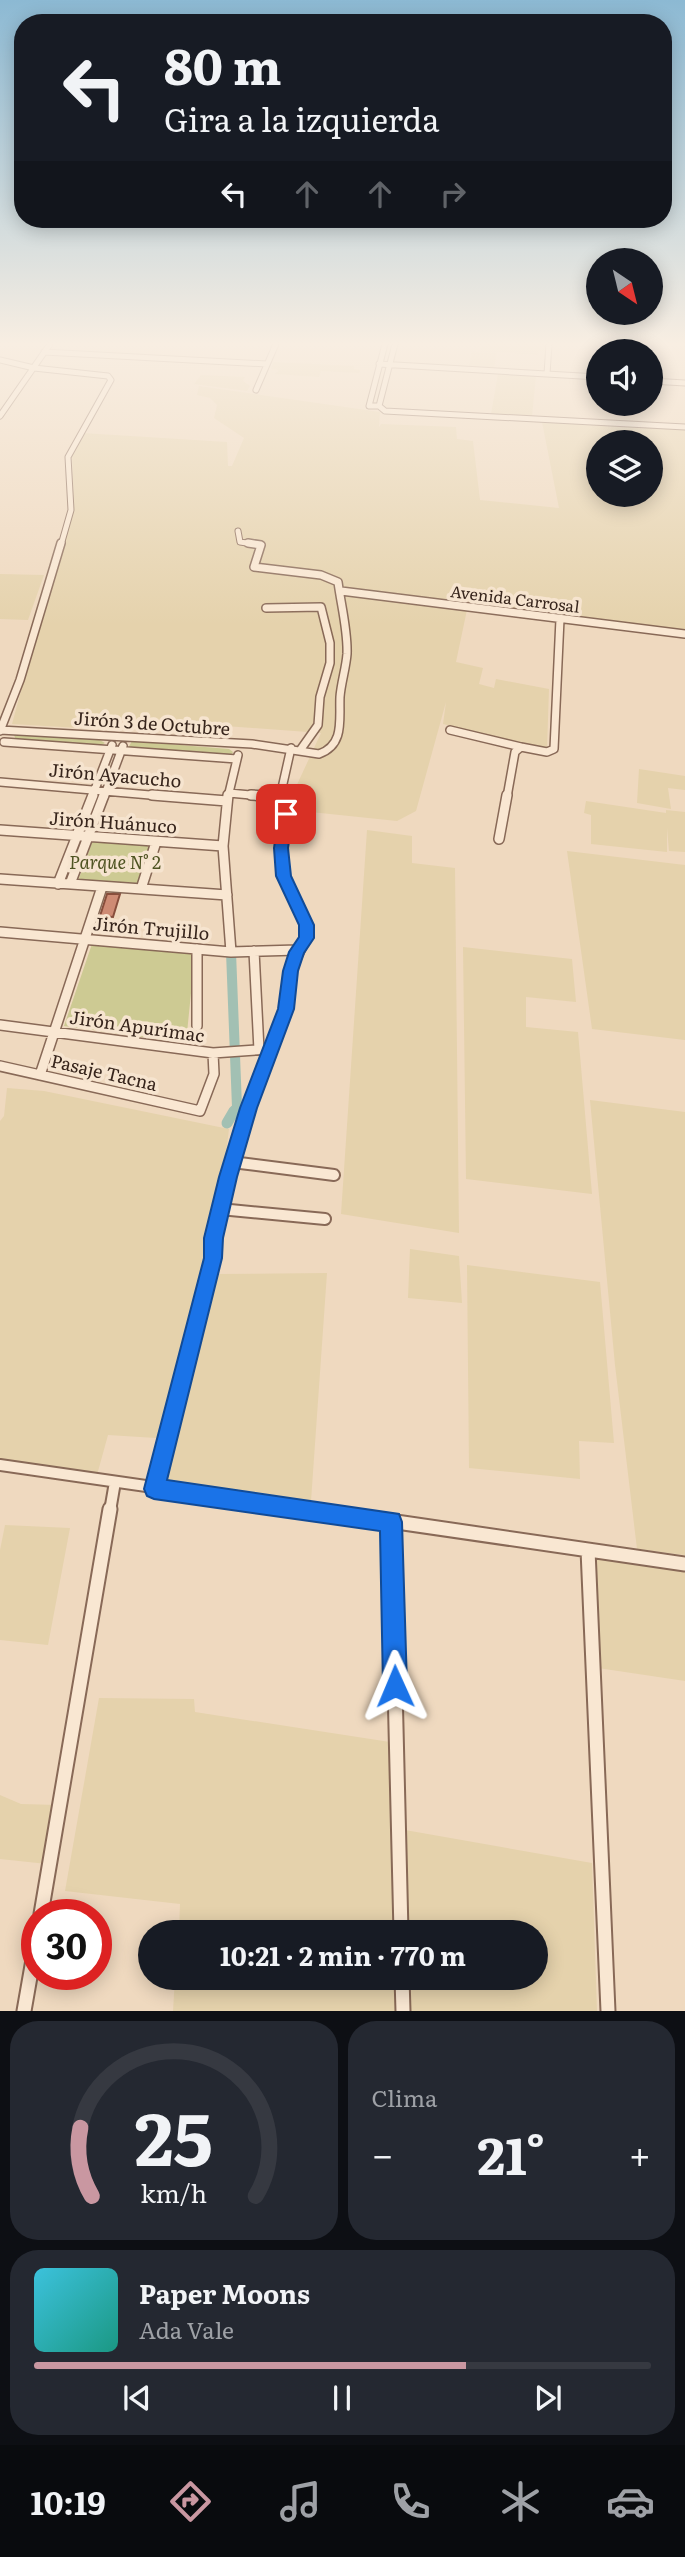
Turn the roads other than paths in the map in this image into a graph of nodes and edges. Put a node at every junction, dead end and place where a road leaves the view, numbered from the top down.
1 (79, 438) edge
2 (238, 531) dead end
3 (341, 591) junction
4 (266, 608) dead end
5 (560, 619) junction
6 (685, 634) edge
7 (3, 730) edge
8 (450, 730) dead end
9 (115, 737) junction
10 (126, 738) junction
11 (4, 742) junction
12 (522, 747) junction
13 (111, 748) junction
14 (291, 748) junction
15 (122, 749) junction
16 (301, 749) junction
17 (0, 751) edge
18 (0, 782) edge
19 (94, 790) junction
20 (106, 791) junction
21 (228, 797) junction
22 (279, 797) junction
23 (0, 830) edge
24 (76, 836) junction
25 (89, 837) junction
26 (499, 839) dead end
27 (156, 842) junction
28 (223, 846) junction
29 (0, 879) edge
30 (58, 884) junction
31 (70, 884) junction
32 (102, 887) junction
33 (141, 889) junction
34 (227, 895) junction
35 (0, 932) edge
36 (86, 939) junction
37 (197, 949) junction
38 (298, 950) junction
39 (254, 951) junction
40 (231, 952) junction
41 (0, 1025) edge
42 (197, 1027) dead end
43 (55, 1031) junction
44 (270, 1049) junction
45 (259, 1050) junction
46 (213, 1053) junction
47 (0, 1066) edge
48 (40, 1075) junction
49 (232, 1162) junction
50 (334, 1175) dead end
51 (220, 1209) junction
52 (325, 1219) dead end
53 (0, 1465) edge
54 (116, 1482) junction
55 (154, 1489) junction
56 (391, 1522) junction
57 (589, 1550) junction
58 (685, 1564) edge
59 (44, 1899) edge
60 (401, 1920) edge
61 (28, 1990) edge
62 (402, 1990) edge
63 (24, 2011) edge
64 (403, 2011) edge
65 (608, 2011) edge

1 - 7 street
2 - 3 street
3 - 5 street, Avenida Carrosal
3 - 16 street, Jirón 3 de Octubre
4 - 16 street
5 - 6 street, Avenida Carrosal
5 - 12 street
7 - 9 street, Jirón 3 de Octubre
7 - 11 street
8 - 12 street
9 - 10 street, Jirón 3 de Octubre
9 - 13 street
10 - 14 street, Jirón 3 de Octubre
10 - 15 street
11 - 13 street, Jirón 3 de Octubre
11 - 17 street
12 - 26 street
13 - 15 street, Jirón 3 de Octubre
13 - 19 street
14 - 16 street, Jirón 3 de Octubre
14 - 22 street
15 - 20 street
15 - 21 street, Jirón 3 de Octubre
18 - 19 street, Jirón Ayacucho
19 - 20 street, Jirón Ayacucho
19 - 24 street
20 - 21 street, Jirón Ayacucho
20 - 25 street
21 - 22 street, Jirón Ayacucho
21 - 28 street
22 - 38 street
23 - 24 street, Jirón Huánuco
24 - 25 street, Jirón Huánuco
24 - 30 street
25 - 27 street, Jirón Huánuco
25 - 31 street
27 - 28 street, Jirón Huánuco
27 - 33 street
28 - 34 street
29 - 30 street
30 - 31 street
31 - 32 street
32 - 33 street
32 - 36 street
33 - 34 street
34 - 40 street
35 - 36 street, Jirón Trujillo
36 - 37 street, Jirón Trujillo
36 - 43 street
37 - 40 street, Jirón Trujillo
37 - 42 street
38 - 39 street, Jirón Trujillo
38 - 44 street
39 - 40 street, Jirón Trujillo
39 - 45 street
41 - 43 street, Jirón Apurímac
43 - 46 street, Jirón Apurímac
43 - 48 street
44 - 45 street, Jirón Apurímac
44 - 49 street
45 - 46 street, Jirón Apurímac
46 - 48 street, Pasaje Tacna
47 - 48 street, Pasaje Tacna
49 - 50 street
49 - 51 street
51 - 52 street
51 - 55 street
53 - 54 street
54 - 55 street
54 - 59 street
55 - 56 street
56 - 57 street
56 - 60 street
57 - 58 street
57 - 65 street
61 - 63 street
62 - 64 street

